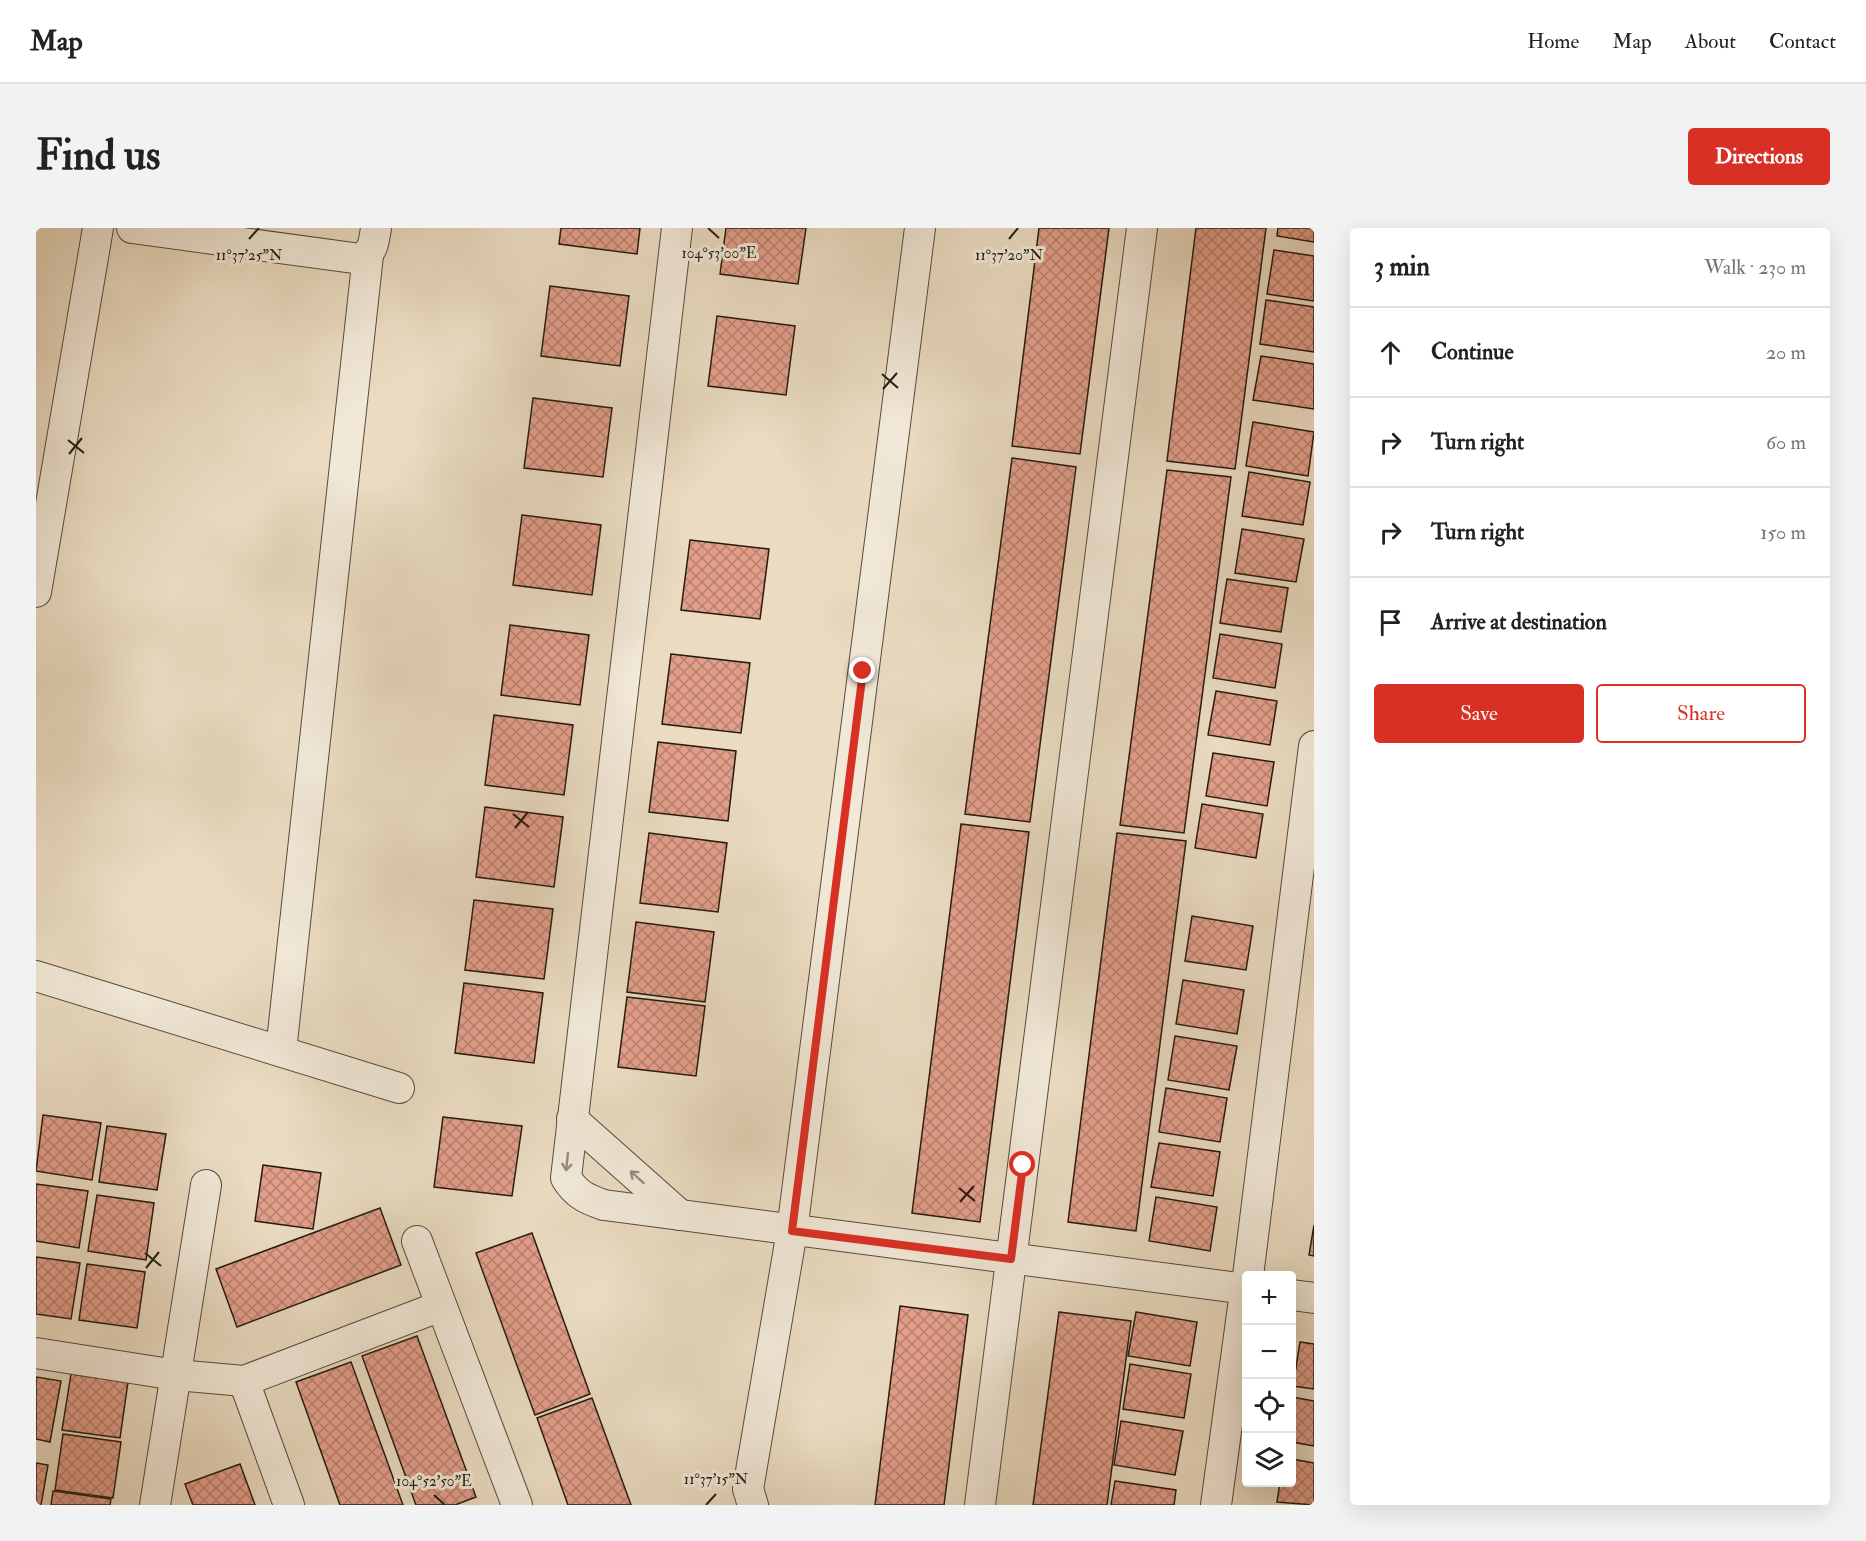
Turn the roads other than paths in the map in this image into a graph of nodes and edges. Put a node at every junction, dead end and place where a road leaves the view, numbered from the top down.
1 (98, 228) edge
2 (132, 228) edge
3 (676, 228) edge
4 (920, 228) edge
5 (1142, 228) edge
6 (372, 241) edge
7 (36, 592) edge
8 (1314, 746) edge
9 (36, 975) edge
10 (281, 1051) junction
11 (399, 1088) dead end
12 (572, 1119) junction
13 (206, 1185) dead end
14 (680, 1215) junction
15 (792, 1231) junction
16 (417, 1241) dead end
17 (1011, 1259) junction
18 (1248, 1271) edge
19 (1242, 1288) edge
20 (1296, 1296) edge
21 (1314, 1298) edge
22 (441, 1306) junction
23 (1242, 1317) edge
24 (36, 1353) edge
25 (176, 1375) junction
26 (244, 1381) junction
27 (155, 1505) edge
28 (289, 1505) edge
29 (517, 1505) edge
30 (753, 1505) edge
31 (980, 1505) edge
32 (1216, 1505) edge

1 - 7 street
2 - 6 street
3 - 12 street
4 - 15 street
5 - 17 street
6 - 10 street
8 - 18 street
9 - 10 street
10 - 11 street
14 -> 12 street
12 -> 14 street
13 - 25 street
14 - 15 street
15 - 17 street
15 - 30 street
16 - 22 street
17 - 19 street
17 - 31 street
20 - 21 street
22 - 26 street
22 - 29 street
23 - 32 street
24 - 25 street
25 - 26 street
25 - 27 street
26 - 28 street

